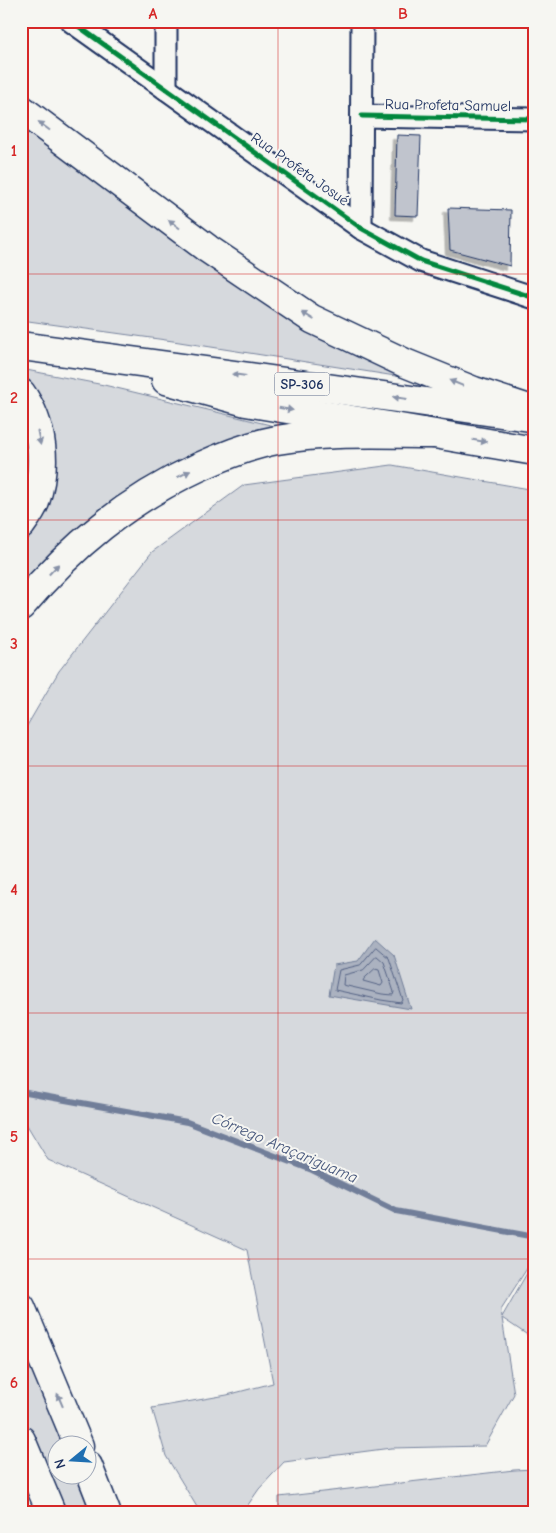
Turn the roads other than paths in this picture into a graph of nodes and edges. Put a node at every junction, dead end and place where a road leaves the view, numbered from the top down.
1 (71, 21) edge
2 (166, 21) edge
3 (362, 21) edge
4 (166, 88) junction
5 (21, 109) edge
6 (362, 116) junction
7 (535, 118) edge
8 (361, 228) junction
9 (535, 298) edge
10 (21, 346) edge
11 (69, 353) junction
12 (21, 393) edge
13 (535, 411) edge
14 (535, 418) edge
15 (432, 434) junction
16 (535, 450) edge
17 (21, 525) edge
18 (21, 606) edge
19 (23, 1310) edge
20 (75, 1436) edge
21 (21, 1440) edge
22 (21, 1447) edge
23 (96, 1486) edge
24 (51, 1512) edge
25 (106, 1512) edge

1 - 4 street, Rua Profeta Josué
2 - 4 street
3 - 6 street
4 - 8 street, Rua Profeta Josué
13 -> 5 highway
6 - 7 street, Rua Profeta Samuel
6 - 8 street
8 - 9 street, Rua Profeta Josué
10 - 11 highway, SP-306
14 -> 11 highway, SP-306
11 -> 15 highway, SP-306
12 -> 17 highway
15 -> 16 highway, SP-306
18 -> 15 highway
20 -> 19 highway
21 - 24 highway
22 - 24 highway
23 - 25 highway

